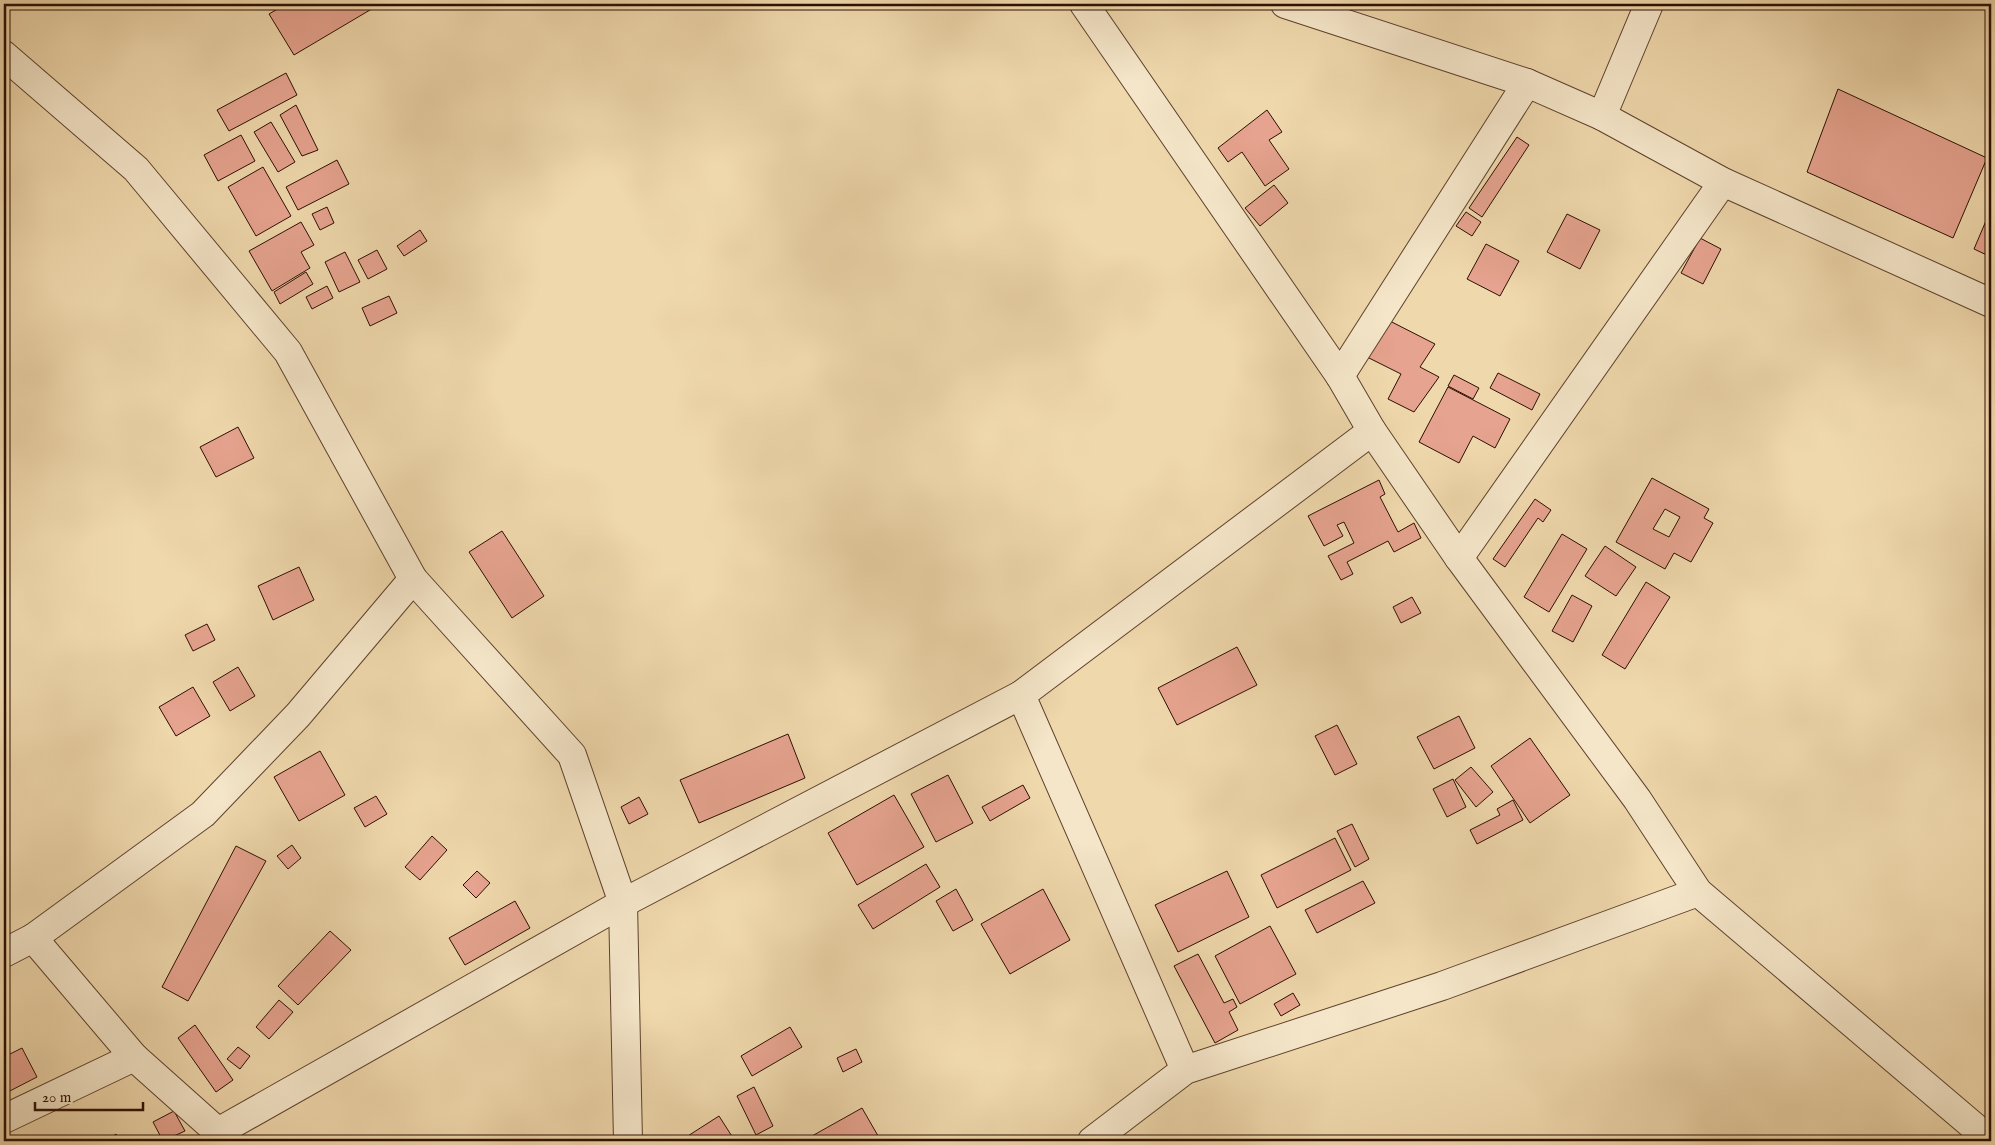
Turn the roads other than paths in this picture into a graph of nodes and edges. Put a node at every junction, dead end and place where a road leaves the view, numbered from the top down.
1 (1084, 4) edge
2 (1285, 4) edge
3 (1649, 4) edge
4 (4, 55) edge
5 (1527, 83) junction
6 (1602, 116) junction
7 (1723, 182) junction
8 (1991, 303) edge
9 (1340, 376) junction
10 (1372, 431) junction
11 (1459, 558) junction
12 (413, 579) junction
13 (1021, 695) junction
14 (1698, 892) junction
15 (623, 903) junction
16 (33, 938) junction
17 (4, 953) edge
18 (134, 1057) junction
19 (1185, 1070) junction
20 (4, 1119) edge
21 (221, 1137) edge
22 (628, 1141) edge
23 (1092, 1141) edge
24 (1991, 1141) edge

1 - 9 street
2 - 5 street
3 - 6 street
4 - 12 street
5 - 6 street
5 - 9 street
6 - 7 street
7 - 8 street
7 - 11 street
9 - 10 street
10 - 11 street
10 - 13 street
11 - 14 street
12 - 15 street
12 - 16 street
13 - 15 street
13 - 19 street
14 - 19 street
14 - 24 street
15 - 21 street
15 - 22 street
16 - 17 street
16 - 18 street
18 - 20 street
18 - 21 street
19 - 23 street

